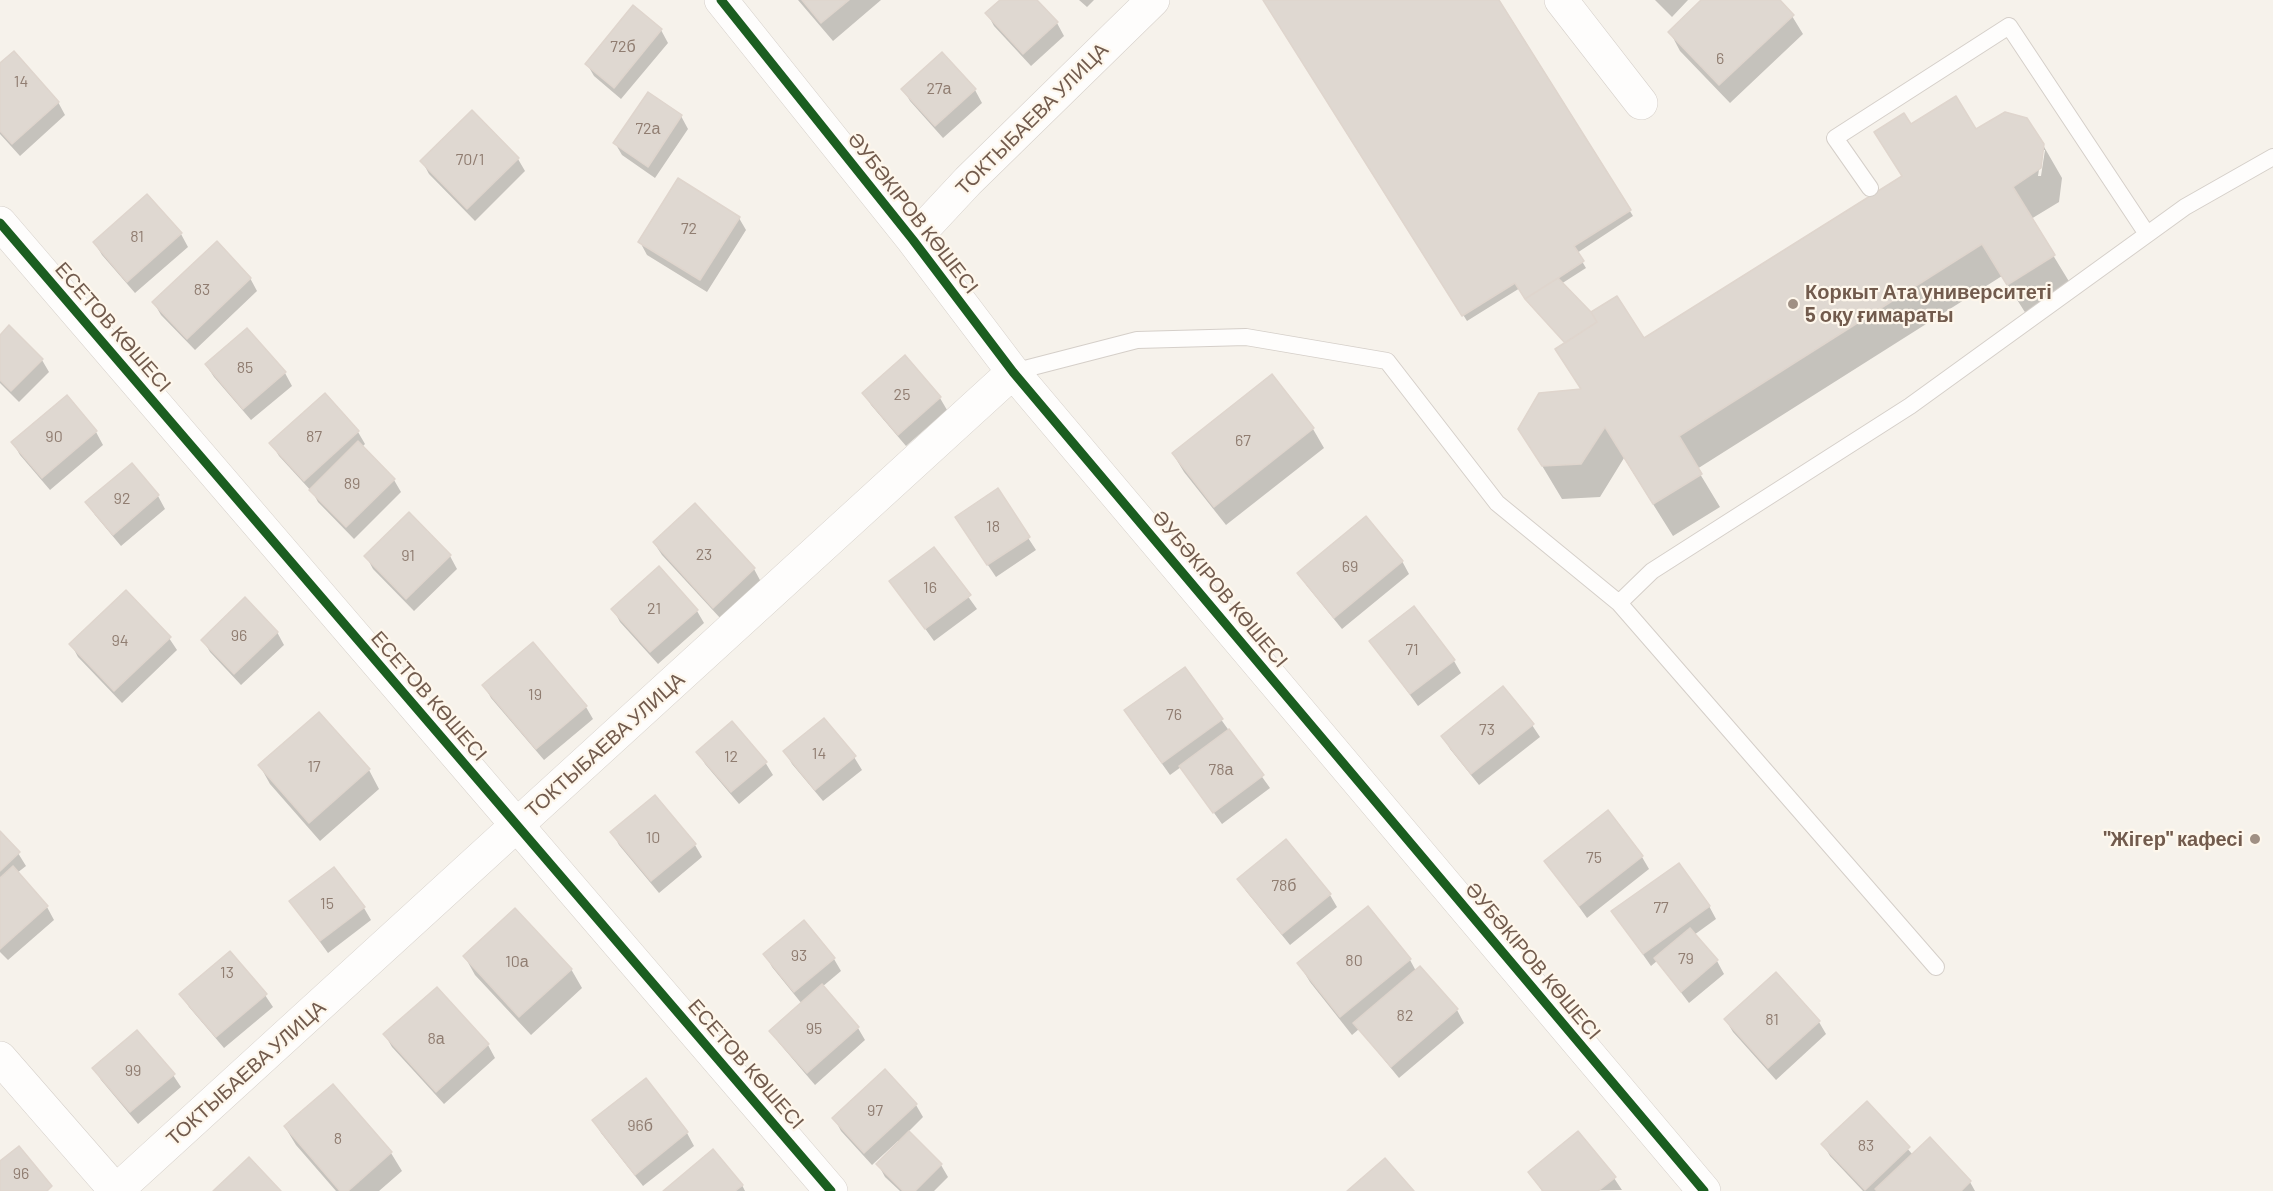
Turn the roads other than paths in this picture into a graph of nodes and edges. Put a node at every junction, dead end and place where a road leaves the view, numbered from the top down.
1 (721, 0) edge
2 (1154, 0) edge
3 (1561, 0) edge
4 (1641, 103) dead end
5 (2273, 157) edge
6 (1870, 188) dead end
7 (0, 223) edge
8 (2147, 234) junction
9 (913, 240) junction
10 (1013, 372) junction
11 (1619, 603) junction
12 (517, 825) junction
13 (1936, 967) dead end
14 (0, 1058) edge
15 (116, 1191) edge
16 (831, 1191) edge
17 (1704, 1191) edge

1 - 9 street, ӘУБӘКІРОВ КӨШЕСІ
2 - 9 street, ТОКТЫБАЕВА УЛИЦА
3 - 4 street
5 - 8 lane
6 - 8 lane
7 - 12 street, ЕСЕТОВ КӨШЕСІ
8 - 11 lane
9 - 10 street, ӘУБӘКІРОВ КӨШЕСІ
10 - 11 lane
10 - 12 street, ТОКТЫБАЕВА УЛИЦА
10 - 17 street, ӘУБӘКІРОВ КӨШЕСІ
11 - 13 lane
12 - 15 street, ТОКТЫБАЕВА УЛИЦА
12 - 16 street, ЕСЕТОВ КӨШЕСІ
14 - 15 street

